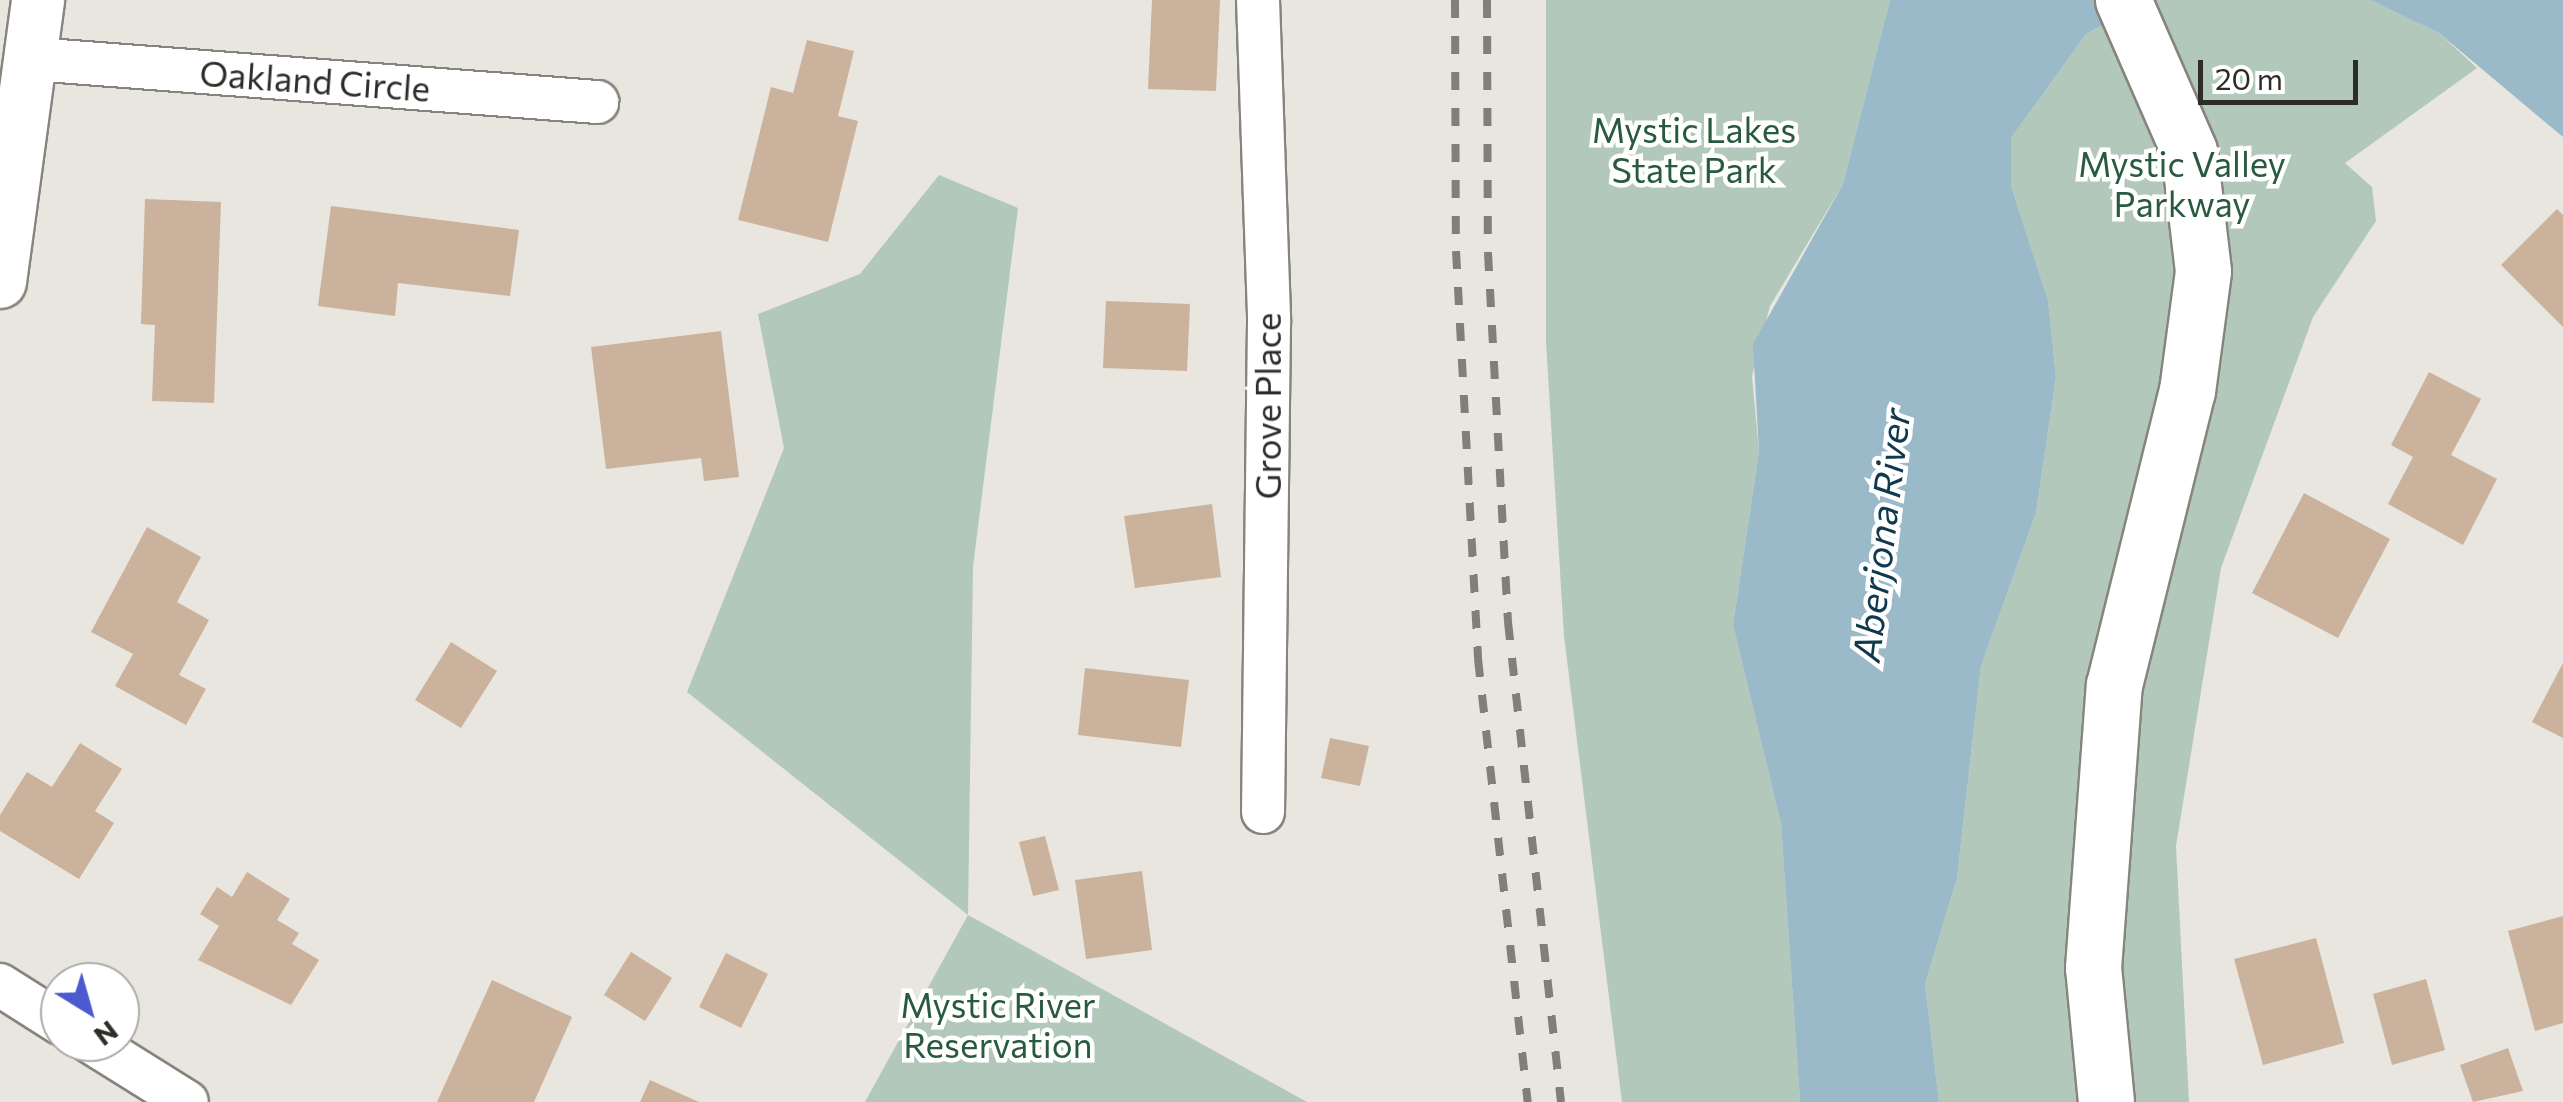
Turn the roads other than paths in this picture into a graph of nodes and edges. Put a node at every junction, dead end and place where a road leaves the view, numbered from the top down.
1 (38, 0) edge
2 (1258, 0) edge
3 (2127, 8) edge
4 (33, 59) junction
5 (597, 102) dead end
6 (0, 282) edge
7 (1263, 812) dead end
8 (0, 985) edge
9 (40, 1010) edge
10 (123, 1062) edge
11 (187, 1102) edge
12 (2106, 1102) edge

1 - 4 street
2 - 7 street, Grove Place
3 - 12 main road
4 - 5 street, Oakland Circle
4 - 6 street
8 - 9 street
10 - 11 street

